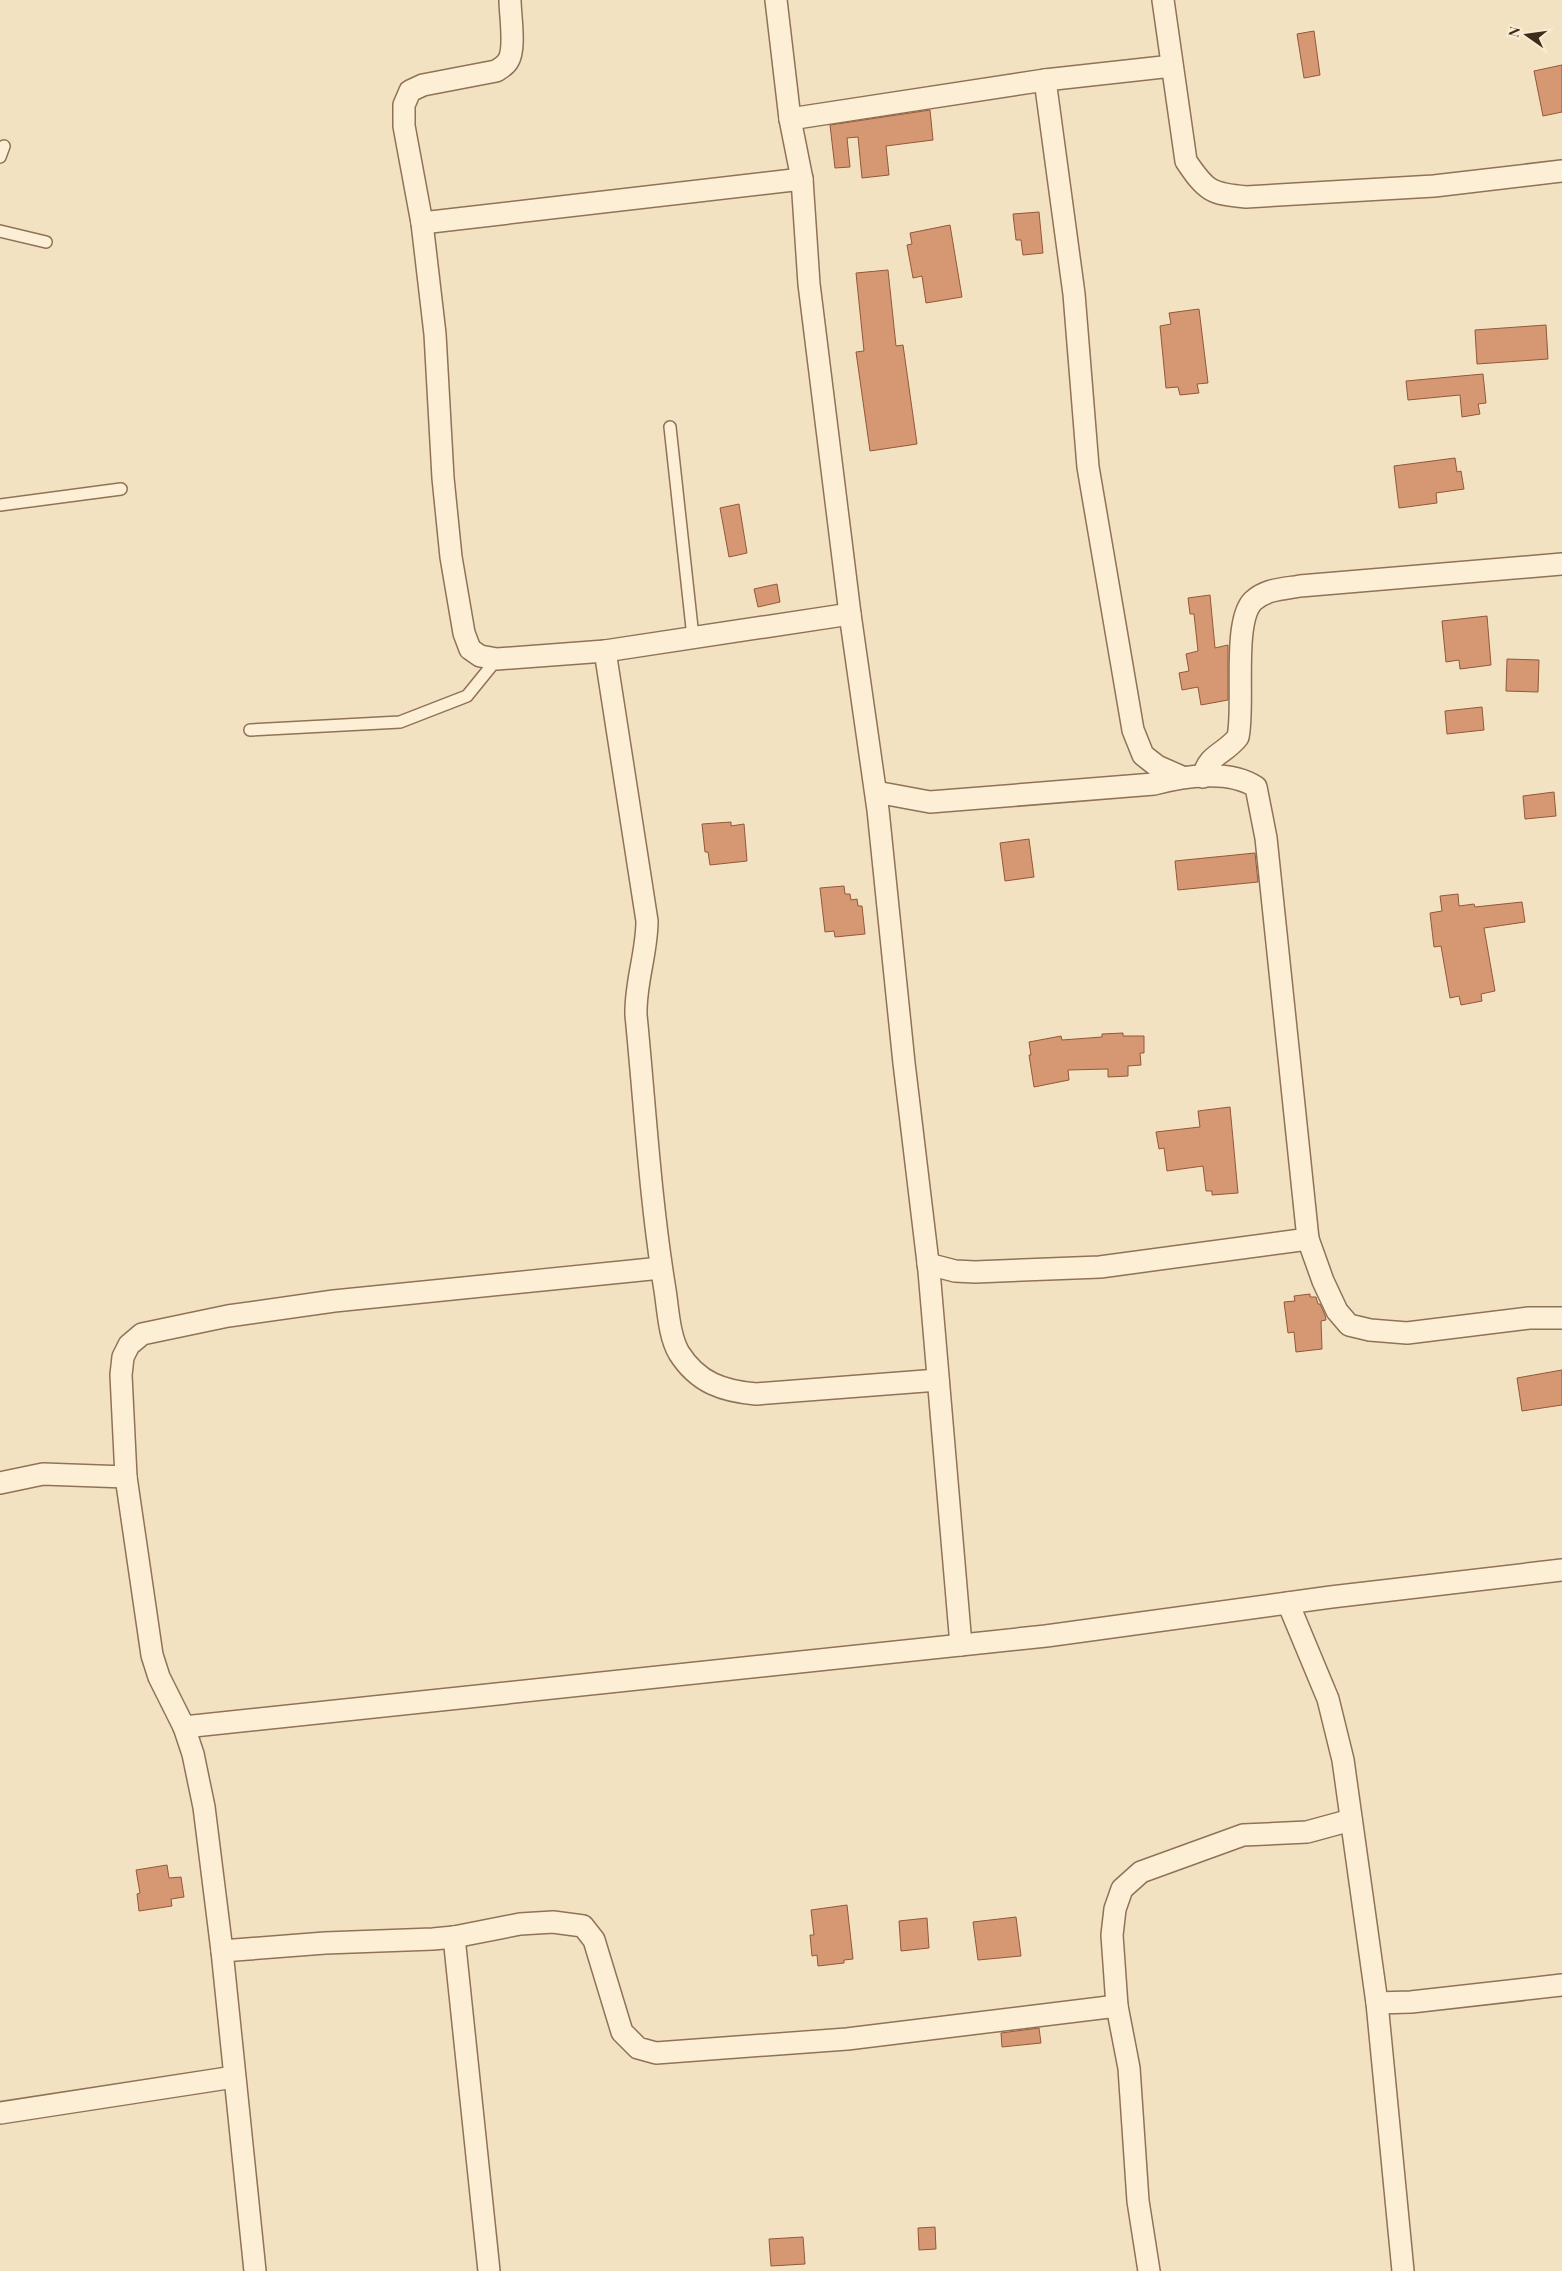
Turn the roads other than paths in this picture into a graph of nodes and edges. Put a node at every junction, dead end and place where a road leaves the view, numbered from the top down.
1 (510, 0) edge
2 (776, 0) edge
3 (1163, 0) edge
4 (1172, 66) junction
5 (1046, 80) junction
6 (790, 119) junction
7 (1562, 171) edge
8 (802, 179) junction
9 (422, 223) junction
10 (0, 231) edge
11 (46, 242) dead end
12 (670, 427) dead end
13 (121, 489) dead end
14 (0, 506) edge
15 (1562, 564) edge
16 (850, 614) junction
17 (693, 637) junction
18 (606, 651) junction
19 (497, 659) junction
20 (250, 730) dead end
21 (1182, 777) junction
22 (1203, 777) junction
23 (876, 792) junction
24 (1308, 1239) junction
25 (928, 1264) junction
26 (661, 1268) junction
27 (1562, 1318) edge
28 (938, 1380) junction
29 (126, 1477) junction
30 (0, 1483) edge
31 (1562, 1570) edge
32 (1288, 1603) junction
33 (961, 1645) junction
34 (184, 1727) junction
35 (1351, 1820) junction
36 (454, 1937) junction
37 (222, 1950) junction
38 (1562, 1985) edge
39 (1377, 2003) junction
40 (1116, 2006) junction
41 (234, 2077) junction
42 (0, 2113) edge
43 (254, 2271) edge
44 (489, 2271) edge
45 (1149, 2271) edge
46 (1403, 2271) edge

1 - 9 street
2 - 6 street
3 - 4 street
4 - 5 street
4 - 7 street
5 - 6 street
5 - 21 street
6 - 8 street
8 - 9 street
8 - 16 street
9 - 19 street
10 - 11 lane
12 - 17 lane
13 - 14 lane
15 - 22 street
16 - 17 street
16 - 23 street
17 - 18 street
18 - 19 street
18 - 26 street
19 - 20 lane
21 - 22 street
21 - 23 street
22 - 24 street
23 - 25 street
24 - 25 street
24 - 27 street
25 - 28 street
26 - 28 street
26 - 29 street
28 - 33 street
29 - 30 street
29 - 34 street
31 - 32 street
32 - 33 street
32 - 35 street
33 - 34 street
34 - 37 street
35 - 39 street
35 - 40 street
36 - 37 street
36 - 40 street
36 - 44 street
37 - 41 street
38 - 39 street
39 - 46 street
40 - 45 street
41 - 42 street
41 - 43 street

